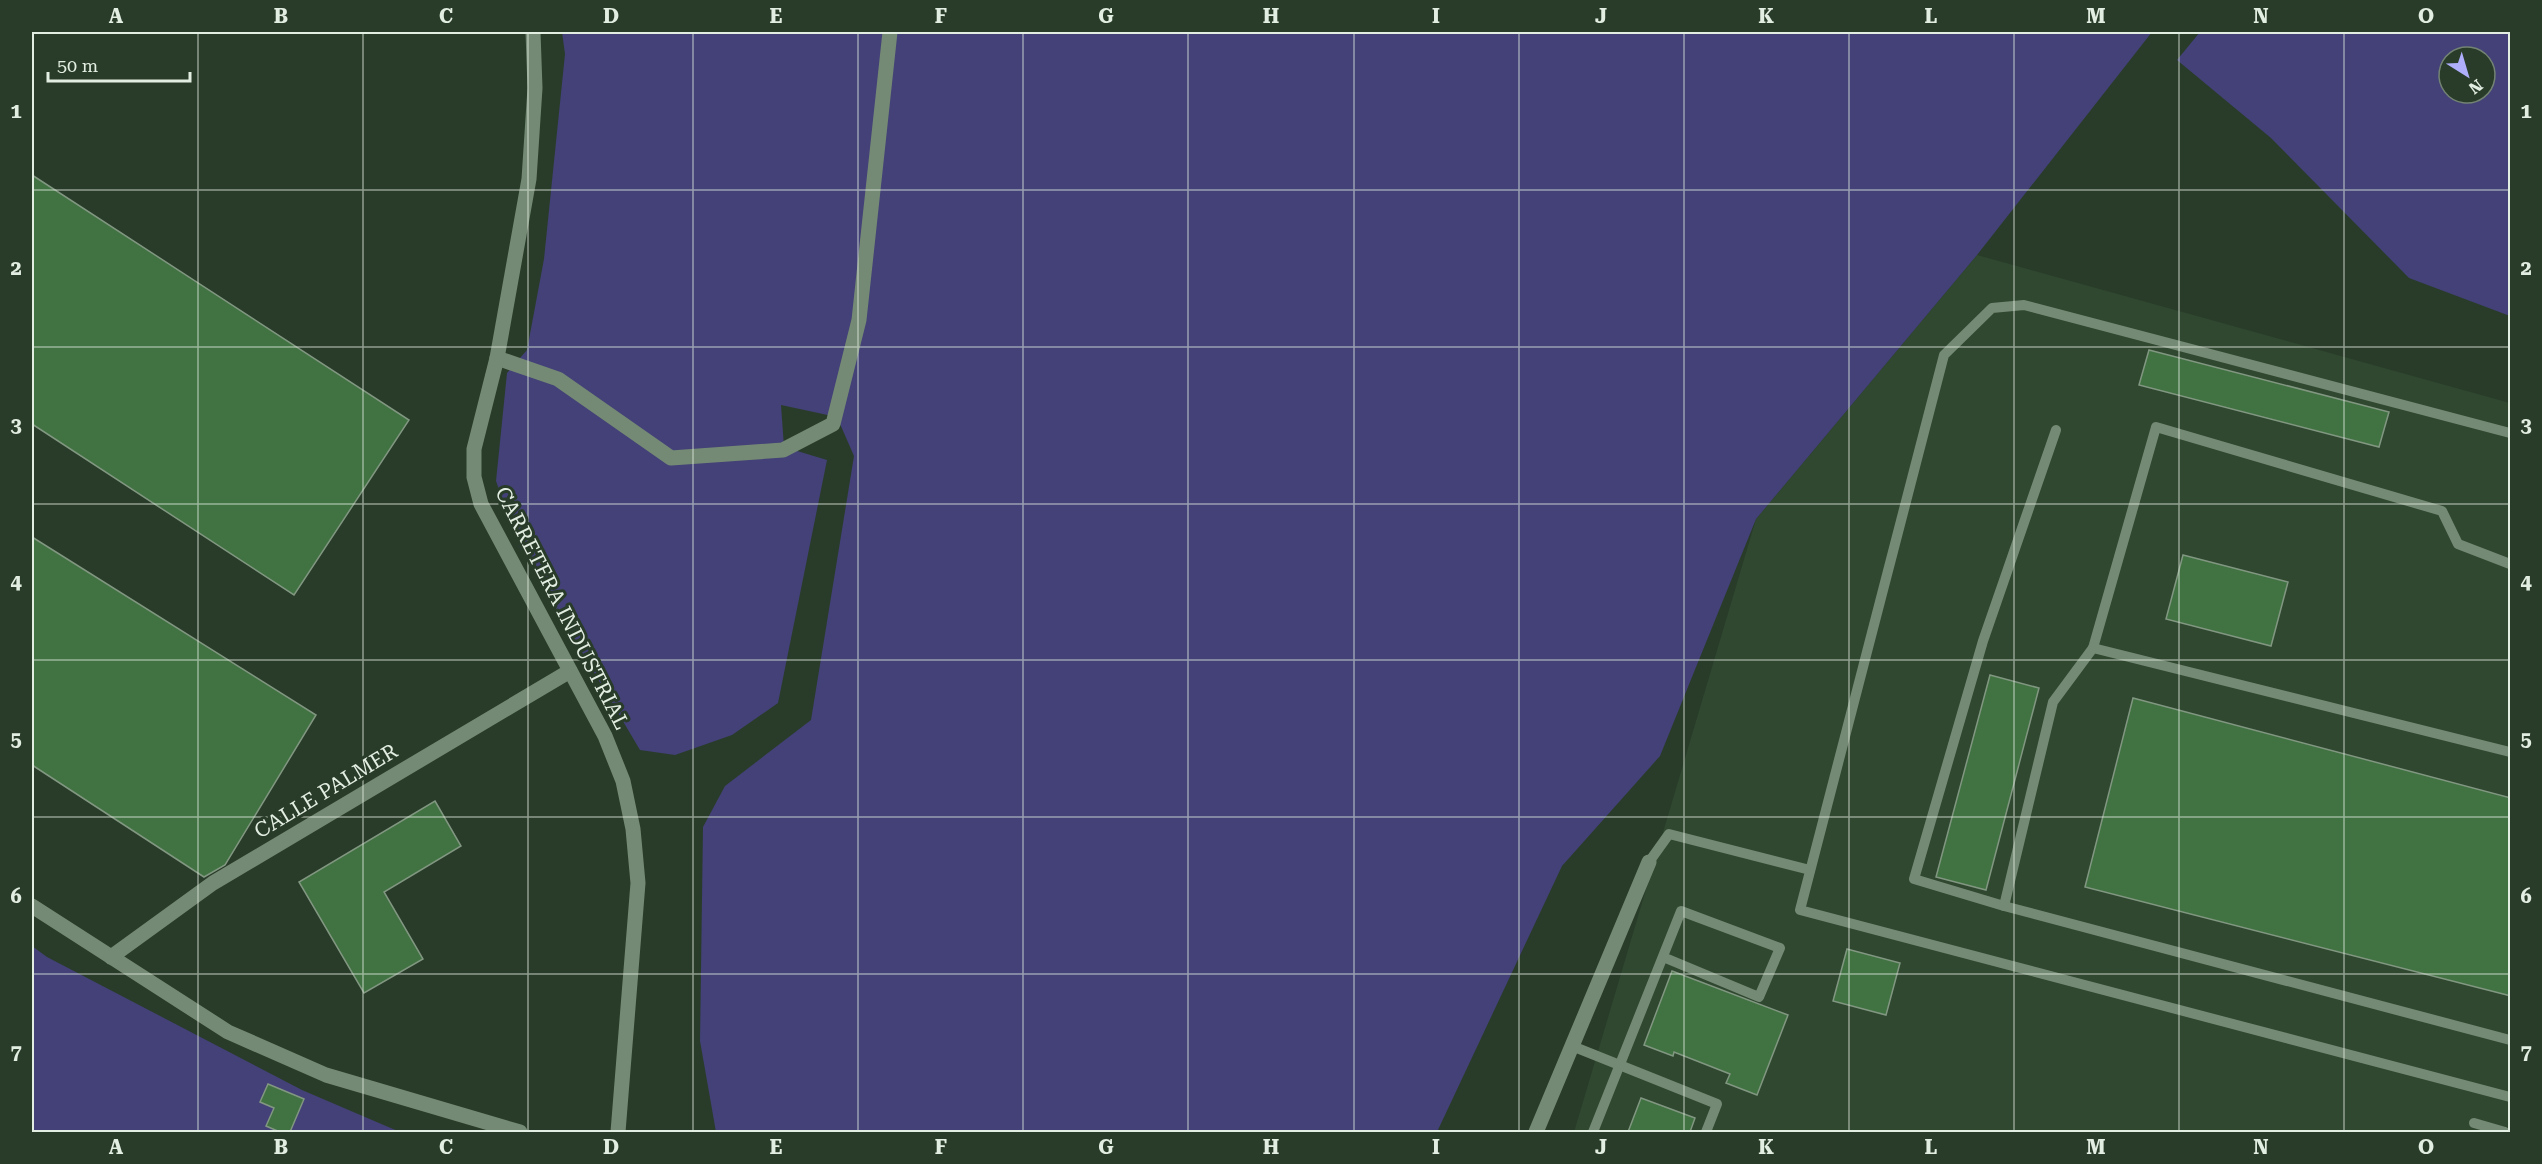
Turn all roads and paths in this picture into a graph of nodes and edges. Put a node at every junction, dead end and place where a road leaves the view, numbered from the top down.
1 (533, 32) edge
2 (890, 32) edge
3 (497, 358) junction
4 (2056, 429) dead end
5 (2511, 433) edge
6 (2511, 564) edge
7 (2093, 648) junction
8 (570, 671) junction
9 (2511, 752) edge
10 (1649, 862) joint
11 (1810, 870) junction
12 (32, 906) edge
13 (2004, 906) junction
14 (111, 957) junction
15 (1663, 957) junction
16 (2511, 1040) edge
17 (1572, 1046) junction
18 (1620, 1064) junction
19 (2511, 1097) edge
20 (2474, 1123) dead end
21 (520, 1132) edge
22 (618, 1132) edge
23 (1536, 1132) edge
24 (1593, 1132) edge
25 (1706, 1132) edge
26 (2505, 1132) edge

1 - 3 street, CARRETERA INDUSTRIAL
2 - 3 street
3 - 8 street, CARRETERA INDUSTRIAL
4 - 13 lane
5 - 11 lane
6 - 7 lane
7 - 9 lane
7 - 13 lane
8 - 14 street, CALLE PALMER
8 - 22 street, CARRETERA INDUSTRIAL
10 - 11 lane
10 - 17 street
11 - 19 lane
12 - 14 street
13 - 16 lane
14 - 21 street
15 - 15 lane
15 - 18 lane
17 - 18 lane
17 - 23 street
18 - 24 lane
18 - 25 lane
20 - 26 lane

